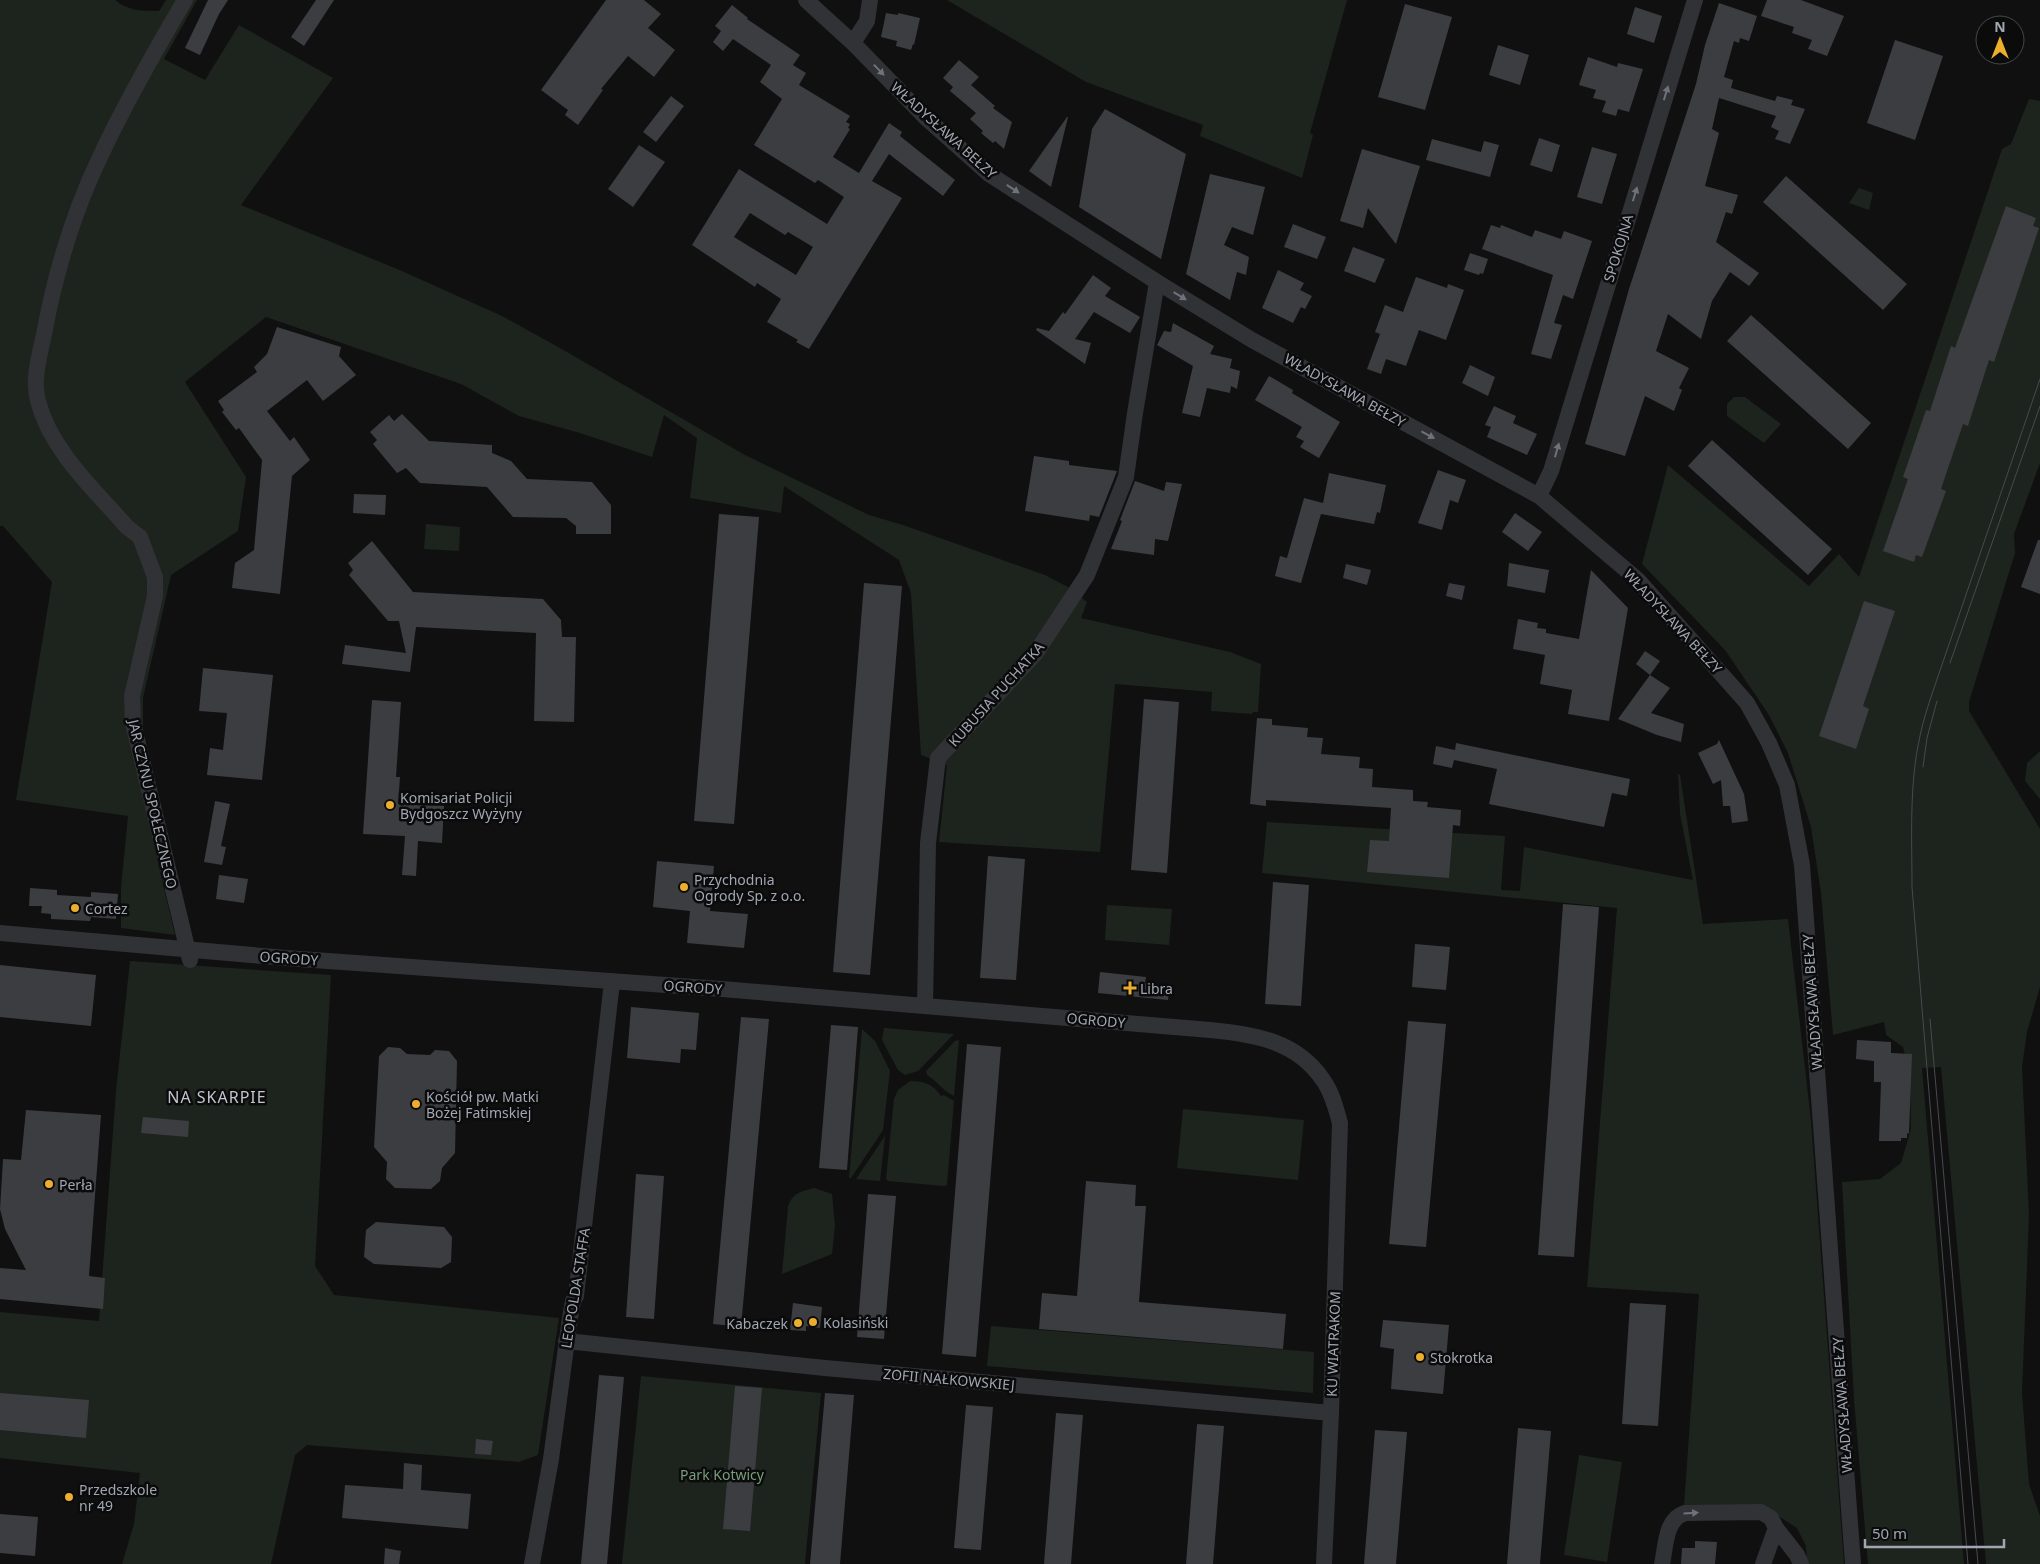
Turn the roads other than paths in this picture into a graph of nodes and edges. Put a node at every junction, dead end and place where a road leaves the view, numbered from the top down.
1 (185, 0) edge
2 (806, 0) edge
3 (870, 0) edge
4 (1695, 0) edge
5 (853, 44) junction
6 (1157, 282) junction
7 (1539, 496) junction
8 (0, 933) edge
9 (188, 955) junction
10 (612, 982) junction
11 (924, 1005) junction
12 (1340, 1123) joint
13 (566, 1341) junction
14 (1331, 1413) junction
15 (1776, 1528) junction
16 (532, 1564) edge
17 (1324, 1564) edge
18 (1662, 1564) edge
19 (1763, 1564) edge
20 (1801, 1564) edge
21 (1853, 1564) edge

1 - 9 street, JAR CZYNU SPOŁECZNEGO
2 - 5 street, WŁADYSŁAWA BEŁZY
3 - 5 street
7 -> 4 street, SPOKOJNA
5 -> 6 street, WŁADYSŁAWA BEŁZY
6 -> 7 street, WŁADYSŁAWA BEŁZY
6 - 11 street, KUBUSIA PUCHATKA
7 - 21 street, WŁADYSŁAWA BEŁZY
8 - 9 street, OGRODY
9 - 10 street, OGRODY
10 - 11 street, OGRODY
10 - 13 street, LEOPOLDA STAFFA
11 - 12 street, OGRODY
12 - 14 street, KU WIATRAKOM
13 - 14 street, ZOFII NAŁKOWSKIEJ
13 - 16 street, LEOPOLDA STAFFA
14 - 17 street, KU WIATRAKOM
18 -> 15 street
15 - 19 street
15 - 20 street

